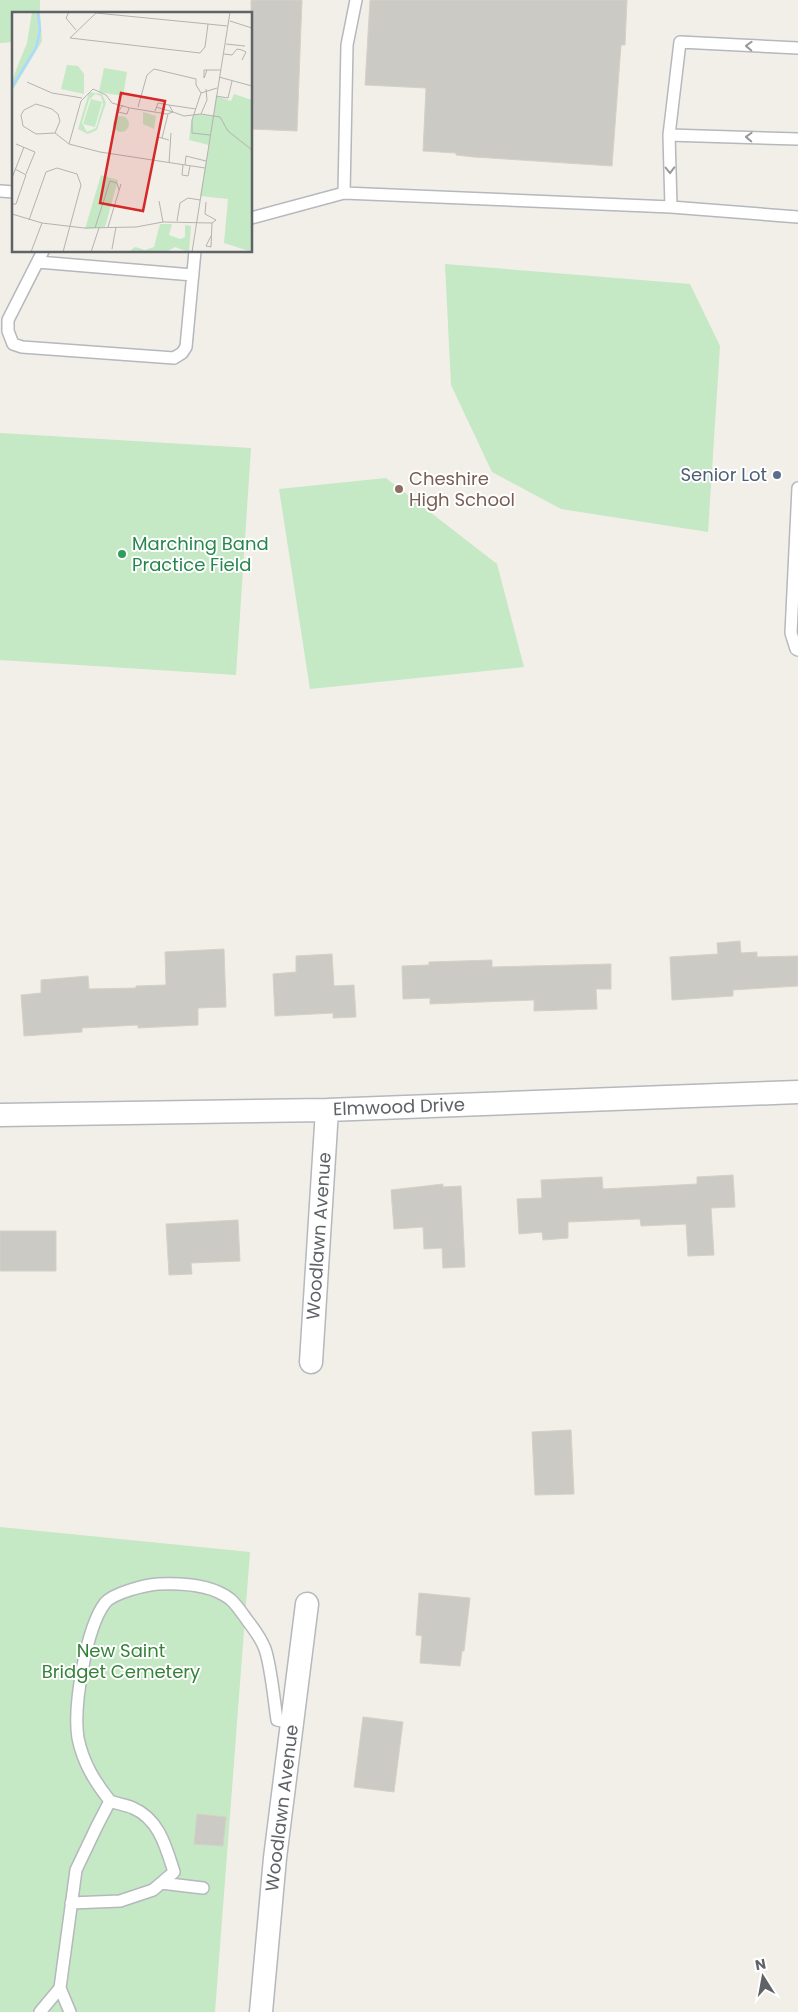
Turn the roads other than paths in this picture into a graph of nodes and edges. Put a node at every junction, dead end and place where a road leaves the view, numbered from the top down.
1 (356, 0) edge
2 (798, 48) edge
3 (669, 135) junction
4 (798, 138) edge
5 (344, 193) junction
6 (671, 207) junction
7 (798, 217) edge
8 (252, 218) edge
9 (43, 252) edge
10 (195, 252) edge
11 (38, 262) junction
12 (193, 275) junction
13 (798, 488) edge
14 (798, 650) edge
15 (798, 1092) edge
16 (327, 1110) junction
17 (0, 1115) edge
18 (311, 1362) dead end
19 (307, 1604) dead end
20 (292, 1723) junction
21 (110, 1802) junction
22 (161, 1883) junction
23 (202, 1888) dead end
24 (72, 1903) junction
25 (60, 1988) junction
26 (40, 2012) edge
27 (70, 2012) edge
28 (261, 2012) edge

1 - 5 lane
2 -> 3 lane
4 -> 3 lane
3 -> 6 lane
5 - 6 lane
5 - 8 lane
6 - 7 lane
9 - 11 lane
10 - 12 lane
11 - 12 lane
11 - 12 lane
13 - 14 lane
15 - 16 street, Elmwood Drive
16 - 17 street, Elmwood Drive
16 - 18 street, Woodlawn Avenue
19 - 20 street, Woodlawn Avenue
20 - 21 lane
20 - 28 street, Woodlawn Avenue
21 - 22 lane
21 - 24 lane
22 - 23 lane
22 - 24 lane
24 - 25 lane
25 - 26 lane
25 - 27 lane

